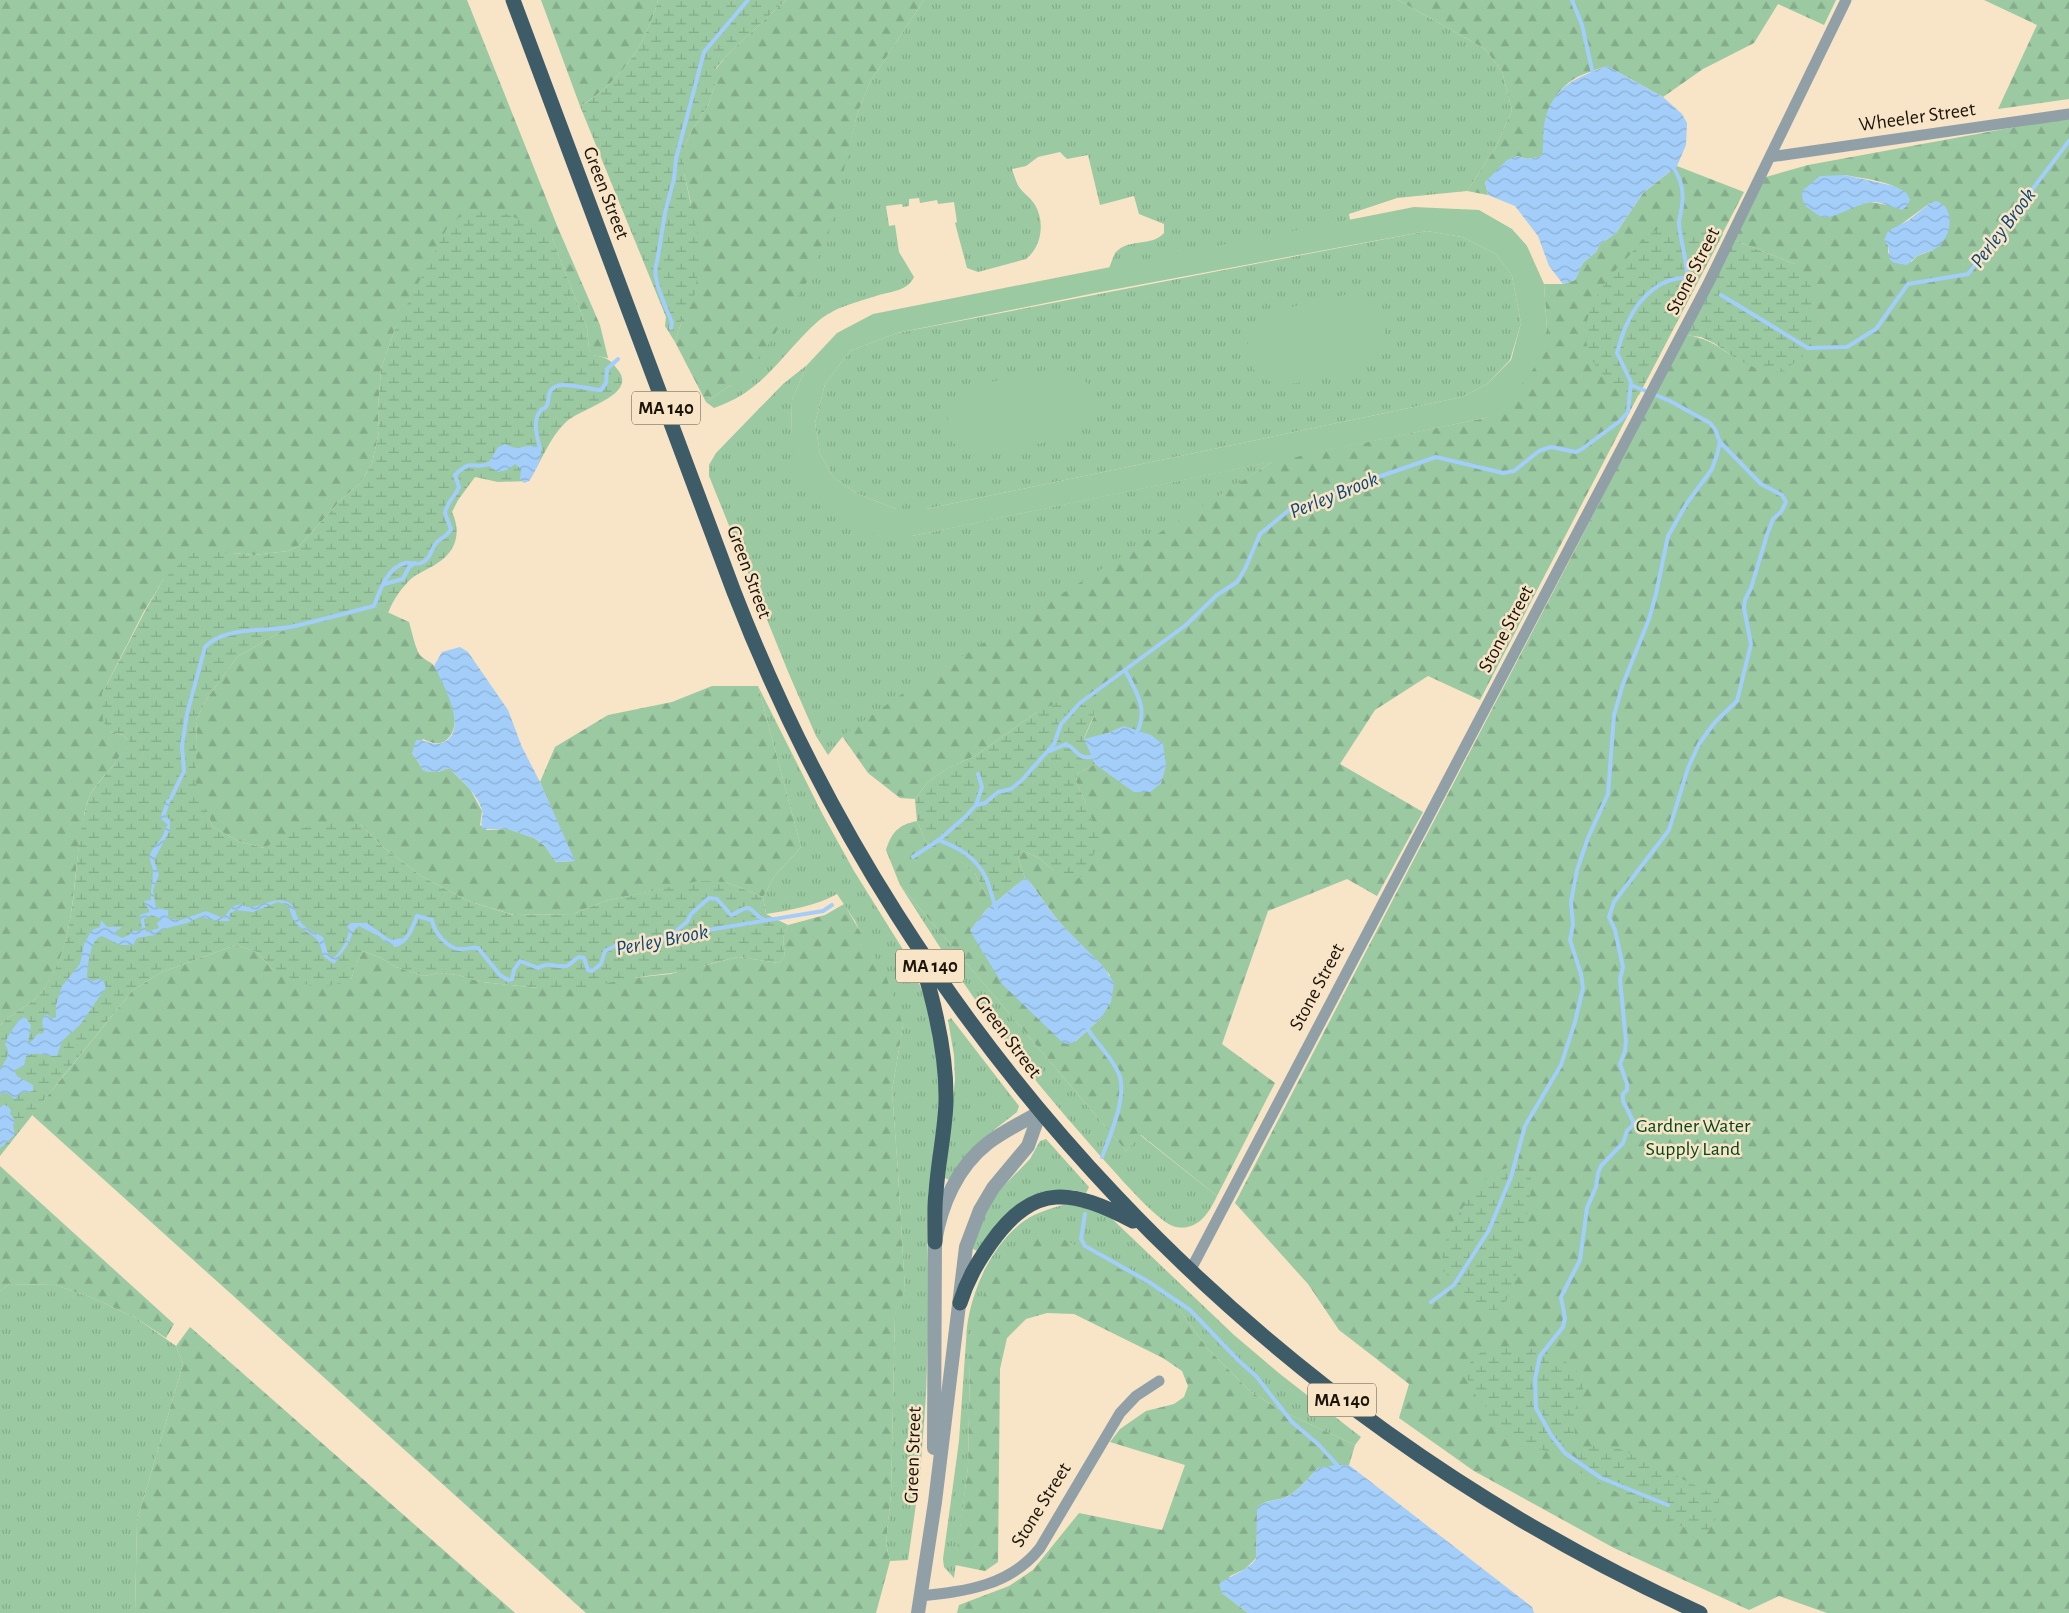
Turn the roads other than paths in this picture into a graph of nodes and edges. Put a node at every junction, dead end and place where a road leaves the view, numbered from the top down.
1 (514, 0) edge
2 (1846, 0) edge
3 (2069, 114) edge
4 (1770, 157) junction
5 (916, 944) junction
6 (1040, 1112) junction
7 (1145, 1227) junction
8 (935, 1242) junction
9 (1190, 1271) junction
10 (960, 1304) junction
11 (1159, 1381) dead end
12 (929, 1546) junction
13 (921, 1596) junction
14 (918, 1613) edge
15 (1700, 1613) edge

1 - 5 highway, Green Street / MA 140
2 - 4 street, Stone Street
3 - 4 street, Wheeler Street
4 - 9 street, Stone Street
5 - 6 highway, Green Street / MA 140
5 - 8 highway
6 - 7 highway, MA 140
6 - 8 street, Green Street
6 - 10 street, Green Street
7 - 9 highway, MA 140
7 - 10 highway
8 - 12 street, Green Street
9 - 15 highway, MA 140
10 - 12 street, Green Street
11 - 13 street, Stone Street
12 - 13 street, Green Street
13 - 14 street, Green Street

